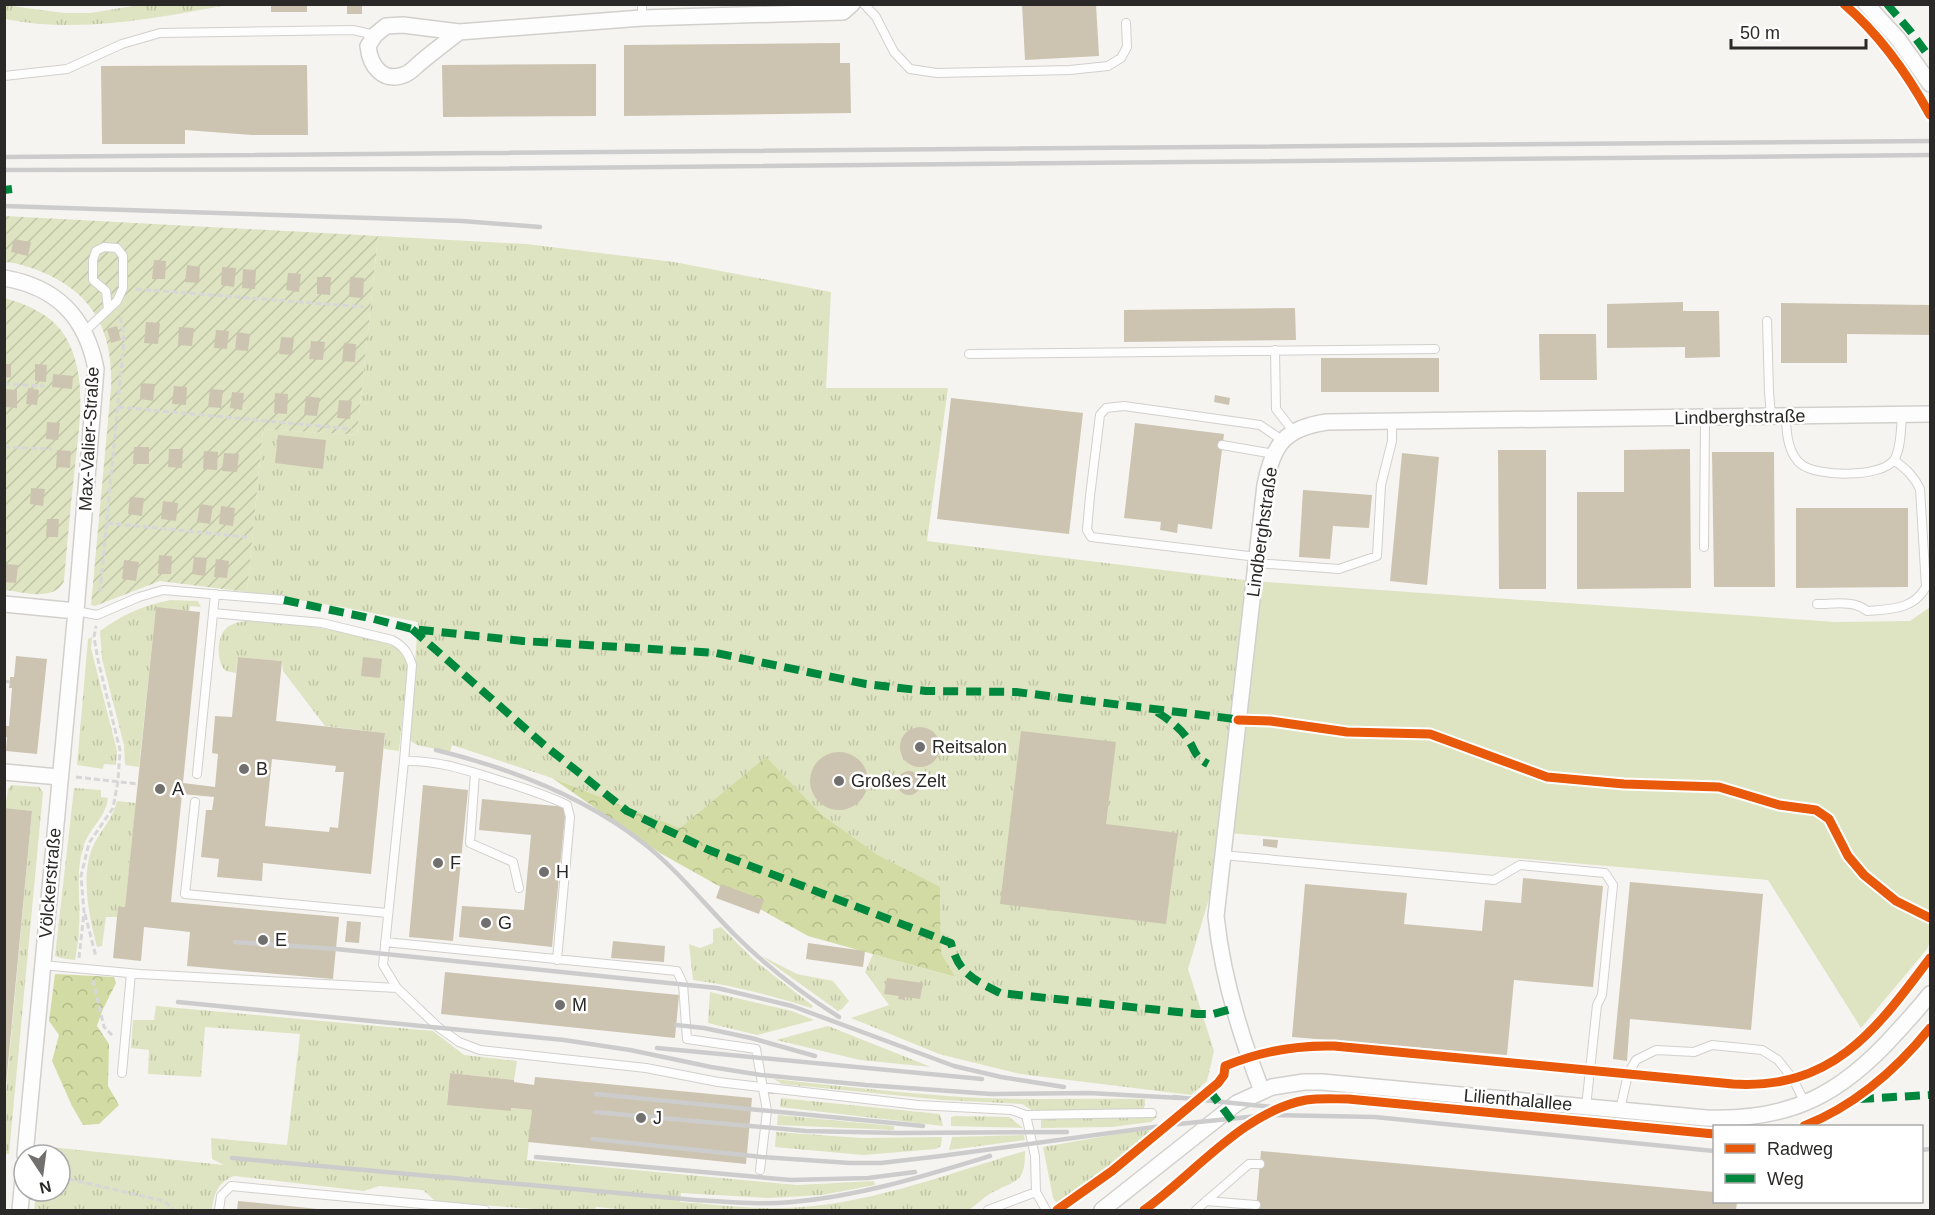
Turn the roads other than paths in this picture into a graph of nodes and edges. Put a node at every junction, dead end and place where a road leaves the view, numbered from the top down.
1 (852, 4) edge
2 (864, 4) edge
3 (1866, 4) edge
4 (642, 11) edge
5 (1126, 22) dead end
6 (459, 32) junction
7 (375, 35) junction
8 (4, 76) edge
9 (1930, 84) edge
10 (4, 278) edge
11 (108, 309) junction
12 (1767, 321) dead end
13 (84, 332) junction
14 (1435, 349) dead end
15 (1275, 350) junction
16 (969, 354) dead end
17 (1930, 414) edge
18 (1902, 415) junction
19 (1779, 416) junction
20 (1705, 417) junction
21 (1392, 421) junction
22 (1283, 442) junction
23 (1222, 444) dead end
24 (1894, 460) junction
25 (1704, 547) dead end
26 (1256, 560) junction
27 (215, 594) junction
28 (284, 600) dead end
29 (4, 604) edge
30 (1817, 604) dead end
31 (76, 611) junction
32 (213, 613) junction
33 (405, 760) junction
34 (4, 772) edge
35 (475, 773) junction
36 (197, 774) dead end
37 (59, 777) junction
38 (195, 802) dead end
39 (1222, 855) junction
40 (519, 888) dead end
41 (388, 913) junction
42 (385, 942) junction
43 (557, 960) junction
44 (42, 965) junction
45 (131, 973) junction
46 (397, 988) junction
47 (1930, 994) edge
48 (122, 1073) dead end
49 (763, 1087) junction
50 (1262, 1091) junction
51 (1805, 1103) junction
52 (1586, 1107) junction
53 (1620, 1110) junction
54 (1152, 1113) dead end
55 (1026, 1114) junction
56 (26, 1143) edge
57 (1260, 1164) dead end
58 (760, 1170) dead end
59 (1036, 1192) junction
60 (1206, 1201) junction
61 (1256, 1205) dead end
62 (219, 1210) edge
63 (485, 1210) edge
64 (988, 1210) edge
65 (1046, 1210) edge
66 (1102, 1210) edge
67 (1196, 1210) edge

1 - 4 street
2 - 5 lane
3 - 9 street
4 - 6 street
6 - 7 street
6 - 7 street
7 - 8 lane
10 - 13 street, Max-Valier-Straße
11 - 11 lane
11 - 13 lane
12 - 19 lane
13 - 31 street, Max-Valier-Straße
14 - 15 lane
15 - 16 lane
15 - 22 lane
17 - 18 street, Lindberghstraße
18 - 19 street, Lindberghstraße
18 - 24 lane
19 - 20 street, Lindberghstraße
19 - 24 lane
20 - 21 street, Lindberghstraße
20 - 25 lane
21 - 22 street, Lindberghstraße
21 - 26 lane
22 - 23 lane
22 - 26 street, Lindberghstraße
22 - 26 lane
24 - 30 lane
26 - 39 street, Lindberghstraße
27 - 28 lane
27 - 31 lane
27 - 32 lane
29 - 31 street
31 - 37 street, Völckerstraße
32 - 33 lane
32 - 36 lane
33 - 35 lane
33 - 41 lane
34 - 37 street
35 - 40 lane
35 - 43 lane
37 - 44 street, Völckerstraße
38 - 41 lane
39 - 50 street, Lindberghstraße
39 - 52 lane
41 - 42 lane
42 - 43 lane
42 - 46 lane
43 - 49 lane
44 - 45 lane
44 - 56 street, Völckerstraße
45 - 46 lane
45 - 48 lane
46 - 49 lane
47 - 51 street, Lilienthalallee
49 - 55 lane
49 - 58 lane
50 - 52 street, Lilienthalallee
50 - 66 street, Lilienthalallee
51 - 53 street, Lilienthalallee
51 - 53 lane
52 - 53 street, Lilienthalallee
54 - 55 lane
55 - 59 lane
57 - 60 lane
59 - 64 lane
59 - 65 lane
60 - 61 lane
60 - 67 lane
62 - 63 lane

